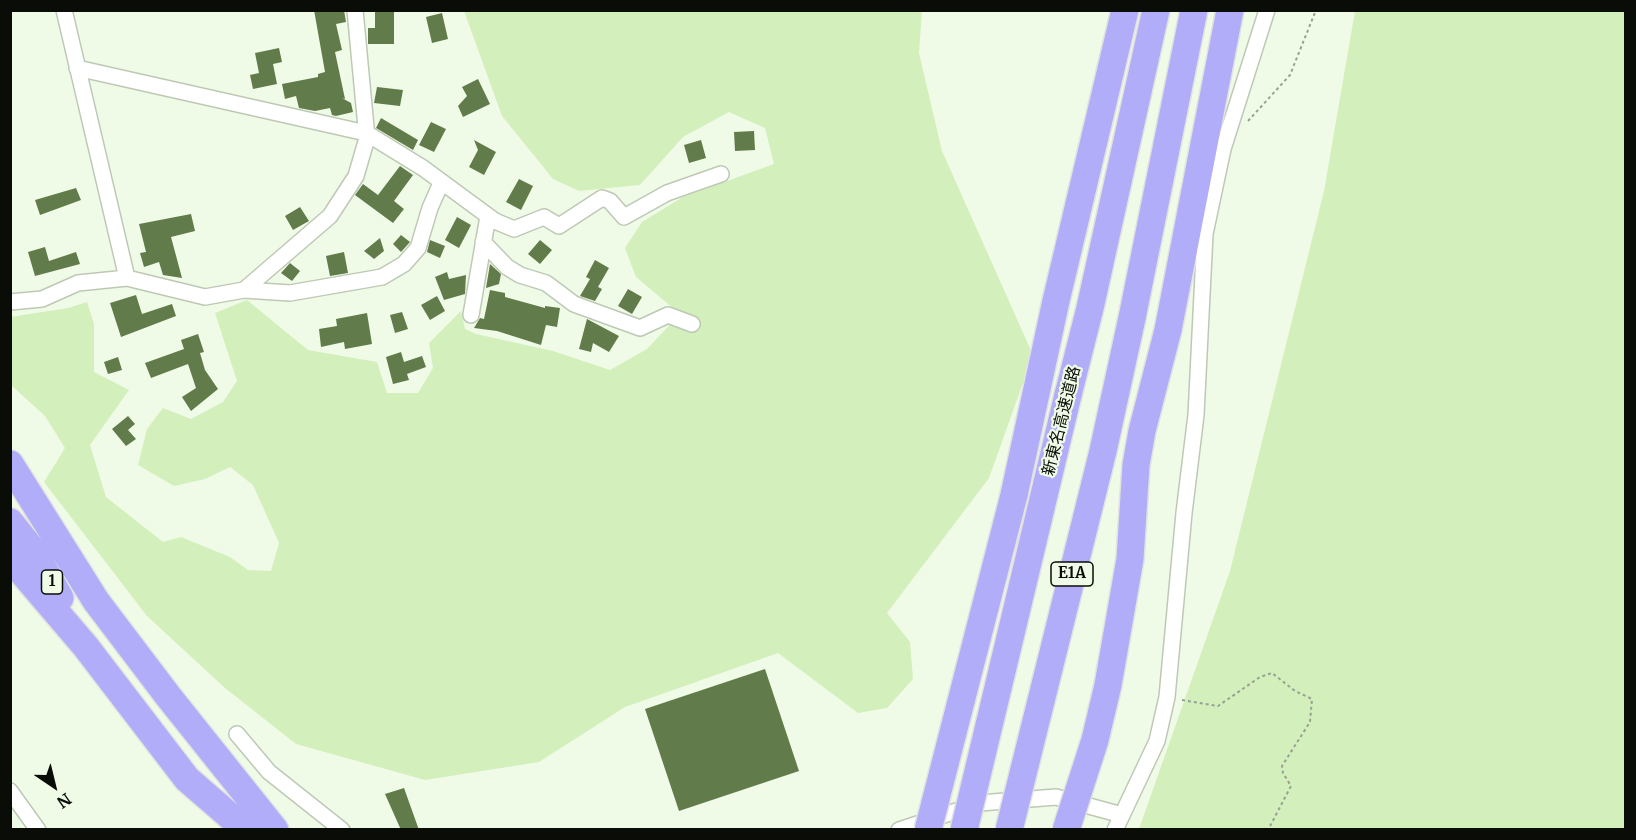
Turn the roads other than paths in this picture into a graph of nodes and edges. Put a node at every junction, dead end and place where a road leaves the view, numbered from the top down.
1 (64, 10) edge
2 (356, 10) edge
3 (1125, 10) edge
4 (1156, 10) edge
5 (1194, 10) edge
6 (1230, 10) edge
7 (1267, 10) edge
8 (77, 68) junction
9 (366, 133) junction
10 (721, 174) dead end
11 (441, 183) junction
12 (488, 216) junction
13 (483, 242) junction
14 (127, 278) junction
15 (244, 290) junction
16 (10, 302) edge
17 (471, 315) dead end
18 (692, 324) dead end
19 (10, 464) edge
20 (10, 493) edge
21 (10, 522) edge
22 (10, 558) edge
23 (96, 601) junction
24 (86, 647) junction
25 (237, 734) dead end
26 (10, 791) edge
27 (1119, 822) edge
28 (38, 830) edge
29 (246, 830) edge
30 (276, 830) edge
31 (342, 830) edge
32 (900, 830) edge
33 (928, 830) edge
34 (964, 830) edge
35 (1009, 830) edge
36 (1066, 830) edge

1 - 8 street
2 - 9 street
3 - 33 highway, bridge
4 - 34 highway, 新東名高速道路 / E1A, bridge
5 - 35 highway, E1A, bridge
6 - 36 highway, bridge
7 - 27 street
8 - 9 street
8 - 14 street
9 - 11 street
9 - 15 street
10 - 12 street
11 - 12 street
11 - 15 street
12 - 13 street
13 - 17 street
13 - 18 street
14 - 15 street
14 - 16 street
19 - 23 highway
20 - 23 highway
21 - 24 highway, 1
22 - 24 highway
23 - 30 highway
24 - 29 highway
25 - 31 street
26 - 28 street
27 - 32 street

